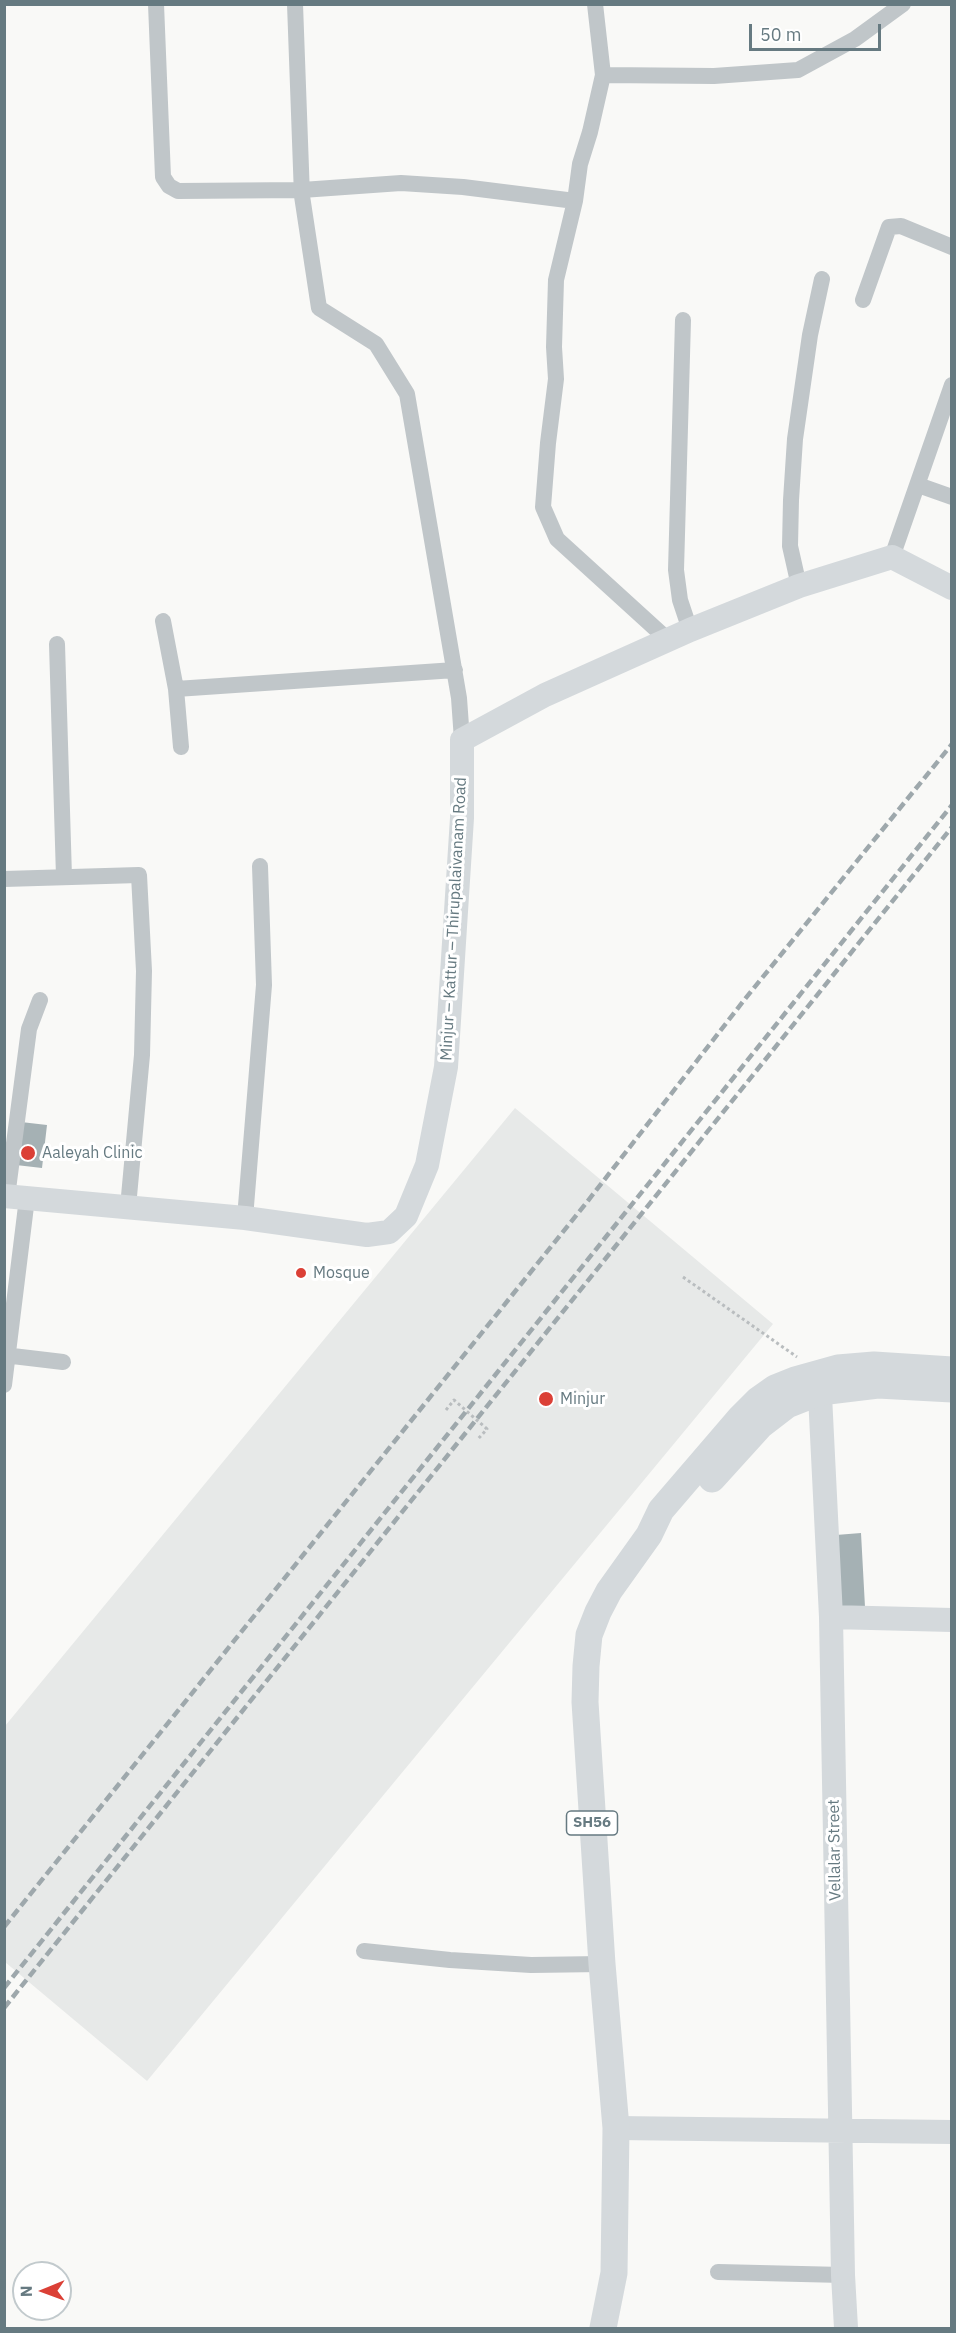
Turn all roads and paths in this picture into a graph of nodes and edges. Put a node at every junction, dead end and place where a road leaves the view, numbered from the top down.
1 (156, 4) edge
2 (295, 4) edge
3 (595, 4) edge
4 (903, 4) edge
5 (603, 75) junction
6 (302, 190) junction
7 (575, 201) junction
8 (951, 247) edge
9 (822, 279) dead end
10 (863, 300) dead end
11 (683, 320) dead end
12 (951, 385) edge
13 (918, 484) junction
14 (951, 497) edge
15 (892, 557) junction
16 (799, 586) junction
17 (951, 588) edge
18 (163, 621) dead end
19 (690, 630) junction
20 (668, 640) junction
21 (57, 644) dead end
22 (455, 670) junction
23 (176, 689) junction
24 (462, 740) junction
25 (181, 747) dead end
26 (260, 866) dead end
27 (64, 877) junction
28 (4, 879) edge
29 (40, 1000) dead end
30 (13, 1197) edge
31 (128, 1207) junction
32 (245, 1218) junction
33 (683, 1277) dead end
34 (6, 1355) edge
35 (63, 1362) dead end
36 (951, 1370) edge
37 (819, 1382) junction
38 (4, 1385) edge
39 (951, 1389) edge
40 (446, 1410) dead end
41 (478, 1439) dead end
42 (831, 1617) junction
43 (951, 1620) edge
44 (364, 1951) dead end
45 (602, 1964) junction
46 (616, 2128) junction
47 (840, 2132) junction
48 (951, 2132) edge
49 (718, 2272) dead end
50 (843, 2275) junction
51 (603, 2328) edge
52 (620, 2328) edge
53 (846, 2328) edge

1 - 6 street
2 - 6 street
3 - 5 street
4 - 5 street
5 - 7 street
6 - 7 street
6 - 22 street
7 - 20 street
8 - 10 street
9 - 16 street
11 - 19 street
12 - 13 street
13 - 14 street
13 - 15 street
15 - 16 main road
15 - 17 main road
16 - 19 main road
18 - 23 street
19 - 20 main road
20 - 24 main road
21 - 27 street
22 - 23 street
22 - 24 street
23 - 25 street
24 - 32 main road, Minjur – Kattur – Thirupalaivanam Road
26 - 32 street
27 - 28 street
27 - 31 street
29 - 30 street
30 - 31 main road, Minjur – Kattur – Thirupalaivanam Road
30 - 34 street
31 - 32 main road, Minjur – Kattur – Thirupalaivanam Road
33 - 37 path
34 - 35 street
34 - 38 street
36 - 37 main road, SH56
37 - 39 main road, SH56
37 - 42 main road, Vellalar Street
37 - 45 main road, SH56
40 - 41 path
42 - 43 main road
42 - 47 main road, Vellalar Street
44 - 45 street
45 - 46 main road, SH56
46 - 47 main road
46 - 51 main road, SH56
46 - 52 main road, SH56
47 - 48 main road
47 - 50 main road, Vellalar Street
49 - 50 street
50 - 53 main road, Vellalar Street

